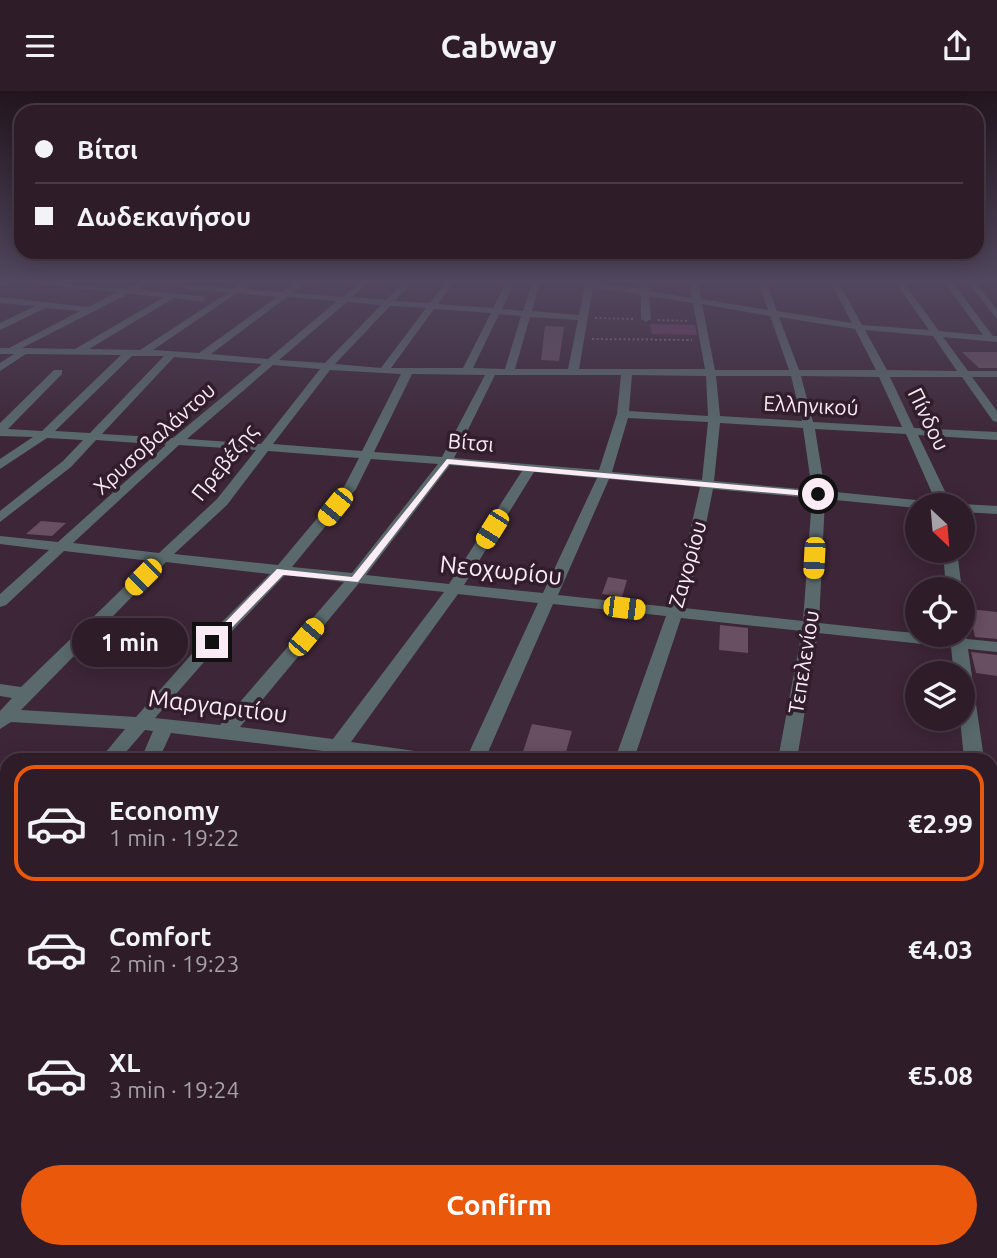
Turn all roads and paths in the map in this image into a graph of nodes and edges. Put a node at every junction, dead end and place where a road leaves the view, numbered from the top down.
1 (41, 333) edge
2 (108, 333) edge
3 (167, 333) edge
4 (233, 333) edge
5 (304, 333) edge
6 (358, 333) edge
7 (412, 333) edge
8 (485, 333) edge
9 (521, 333) edge
10 (580, 333) edge
11 (702, 333) edge
12 (782, 333) edge
13 (860, 333) edge
14 (914, 333) edge
15 (935, 333) edge
16 (937, 336) junction
17 (579, 339) junction
18 (994, 339) edge
19 (703, 341) junction
20 (5, 351) edge
21 (26, 351) junction
22 (79, 351) junction
23 (137, 352) junction
24 (172, 354) junction
25 (202, 356) junction
26 (269, 363) junction
27 (0, 368) edge
28 (326, 368) junction
29 (384, 371) junction
30 (408, 371) junction
31 (467, 371) junction
32 (573, 371) junction
33 (627, 371) junction
34 (58, 372) dead end
35 (491, 372) junction
36 (509, 372) junction
37 (710, 372) junction
38 (795, 372) junction
39 (880, 372) junction
40 (962, 373) junction
41 (997, 374) edge
42 (623, 414) junction
43 (714, 419) junction
44 (997, 419) edge
45 (808, 424) junction
46 (910, 429) junction
47 (0, 431) edge
48 (45, 434) junction
49 (96, 436) junction
50 (997, 436) edge
51 (177, 441) junction
52 (264, 447) junction
53 (366, 454) junction
54 (447, 461) junction
55 (0, 465) edge
56 (530, 469) junction
57 (604, 476) junction
58 (710, 484) junction
59 (939, 493) edge
60 (818, 494) junction
61 (905, 503) edge
62 (975, 509) edge
63 (997, 510) edge
64 (0, 518) edge
65 (0, 540) edge
66 (63, 546) junction
67 (162, 558) junction
68 (281, 571) junction
69 (354, 580) junction
70 (455, 589) junction
71 (549, 600) junction
72 (0, 602) edge
73 (674, 614) junction
74 (811, 627) junction
75 (905, 635) edge
76 (975, 642) edge
77 (960, 647) edge
78 (997, 647) edge
79 (0, 690) edge
80 (25, 694) junction
81 (3, 720) edge
82 (140, 723) junction
83 (166, 726) junction
84 (225, 732) junction
85 (114, 753) edge
86 (152, 753) edge
87 (334, 753) edge
88 (478, 753) edge
89 (626, 753) edge
90 (788, 753) edge
91 (973, 753) edge

1 - 20 street
2 - 22 street
3 - 23 street
4 - 25 street
5 - 26 street, Χρυσοβαλάντου
6 - 28 street, Πρεβέζης
7 - 29 street
8 - 31 street
9 - 36 street
10 - 17 street
11 - 19 street, Ζαγορίου
12 - 38 street, Τεπελενίου
13 - 39 street, Πίνδου
14 - 16 street
15 - 16 street
16 - 18 street
16 - 40 street
17 - 19 path
17 - 32 street
19 - 37 street, Ζαγορίου
20 - 21 street
21 - 22 street
21 - 27 street
22 - 23 street
23 - 24 street
23 - 48 street
24 - 25 street
24 - 49 street
25 - 26 street
26 - 28 street
26 - 51 street, Χρυσοβαλάντου
28 - 29 street
28 - 52 street, Πρεβέζης
29 - 30 street
30 - 31 street
30 - 53 street
31 - 35 street
32 - 33 street
32 - 36 street
33 - 37 street
33 - 42 street
34 - 47 street
35 - 36 street
35 - 54 street
37 - 38 street
37 - 43 street, Ζαγορίου
38 - 39 street
38 - 45 street, Τεπελενίου
39 - 40 street
39 - 46 street, Πίνδου
40 - 41 street
40 - 44 street
42 - 43 street, Ελληνικού
42 - 57 street
43 - 45 street, Ελληνικού
43 - 58 street, Ζαγορίου
45 - 46 street, Ελληνικού
45 - 60 street, Τεπελενίου
46 - 50 street, Ελληνικού
46 - 59 street, Πίνδου
47 - 48 street, Βίτσι
48 - 49 street, Βίτσι
48 - 55 street
49 - 51 street, Βίτσι
49 - 64 street
51 - 52 street, Βίτσι
51 - 66 street, Χρυσοβαλάντου
52 - 53 street, Βίτσι
52 - 67 street, Πρεβέζης
53 - 54 street, Βίτσι
53 - 68 street
54 - 56 street, Βίτσι
54 - 69 street
56 - 57 street, Βίτσι
56 - 70 street
57 - 58 street, Βίτσι
57 - 71 street
58 - 60 street, Βίτσι
58 - 73 street, Ζαγορίου
60 - 61 street, Βίτσι
60 - 74 street, Τεπελενίου
62 - 63 street
65 - 66 street, Νεοχωρίου
66 - 67 street, Νεοχωρίου
66 - 72 street, Χρυσοβαλάντου
67 - 68 street, Νεοχωρίου
67 - 80 street, Πρεβέζης
68 - 69 street, Νεοχωρίου
68 - 82 street
69 - 70 street, Νεοχωρίου
69 - 84 street
70 - 71 street, Νεοχωρίου
70 - 87 street
71 - 73 street, Νεοχωρίου
71 - 88 street
73 - 74 street, Νεοχωρίου
73 - 89 street, Ζαγορίου
74 - 75 street, Νεοχωρίου
74 - 90 street, Τεπελενίου
76 - 78 street, Νεοχωρίου
77 - 91 street
79 - 80 street
80 - 81 street, Πρεβέζης
81 - 82 street, Μαργαριτίου
82 - 83 street, Μαργαριτίου
82 - 85 street
83 - 84 street, Μαργαριτίου
83 - 86 street
84 - 87 street, Μαργαριτίου

